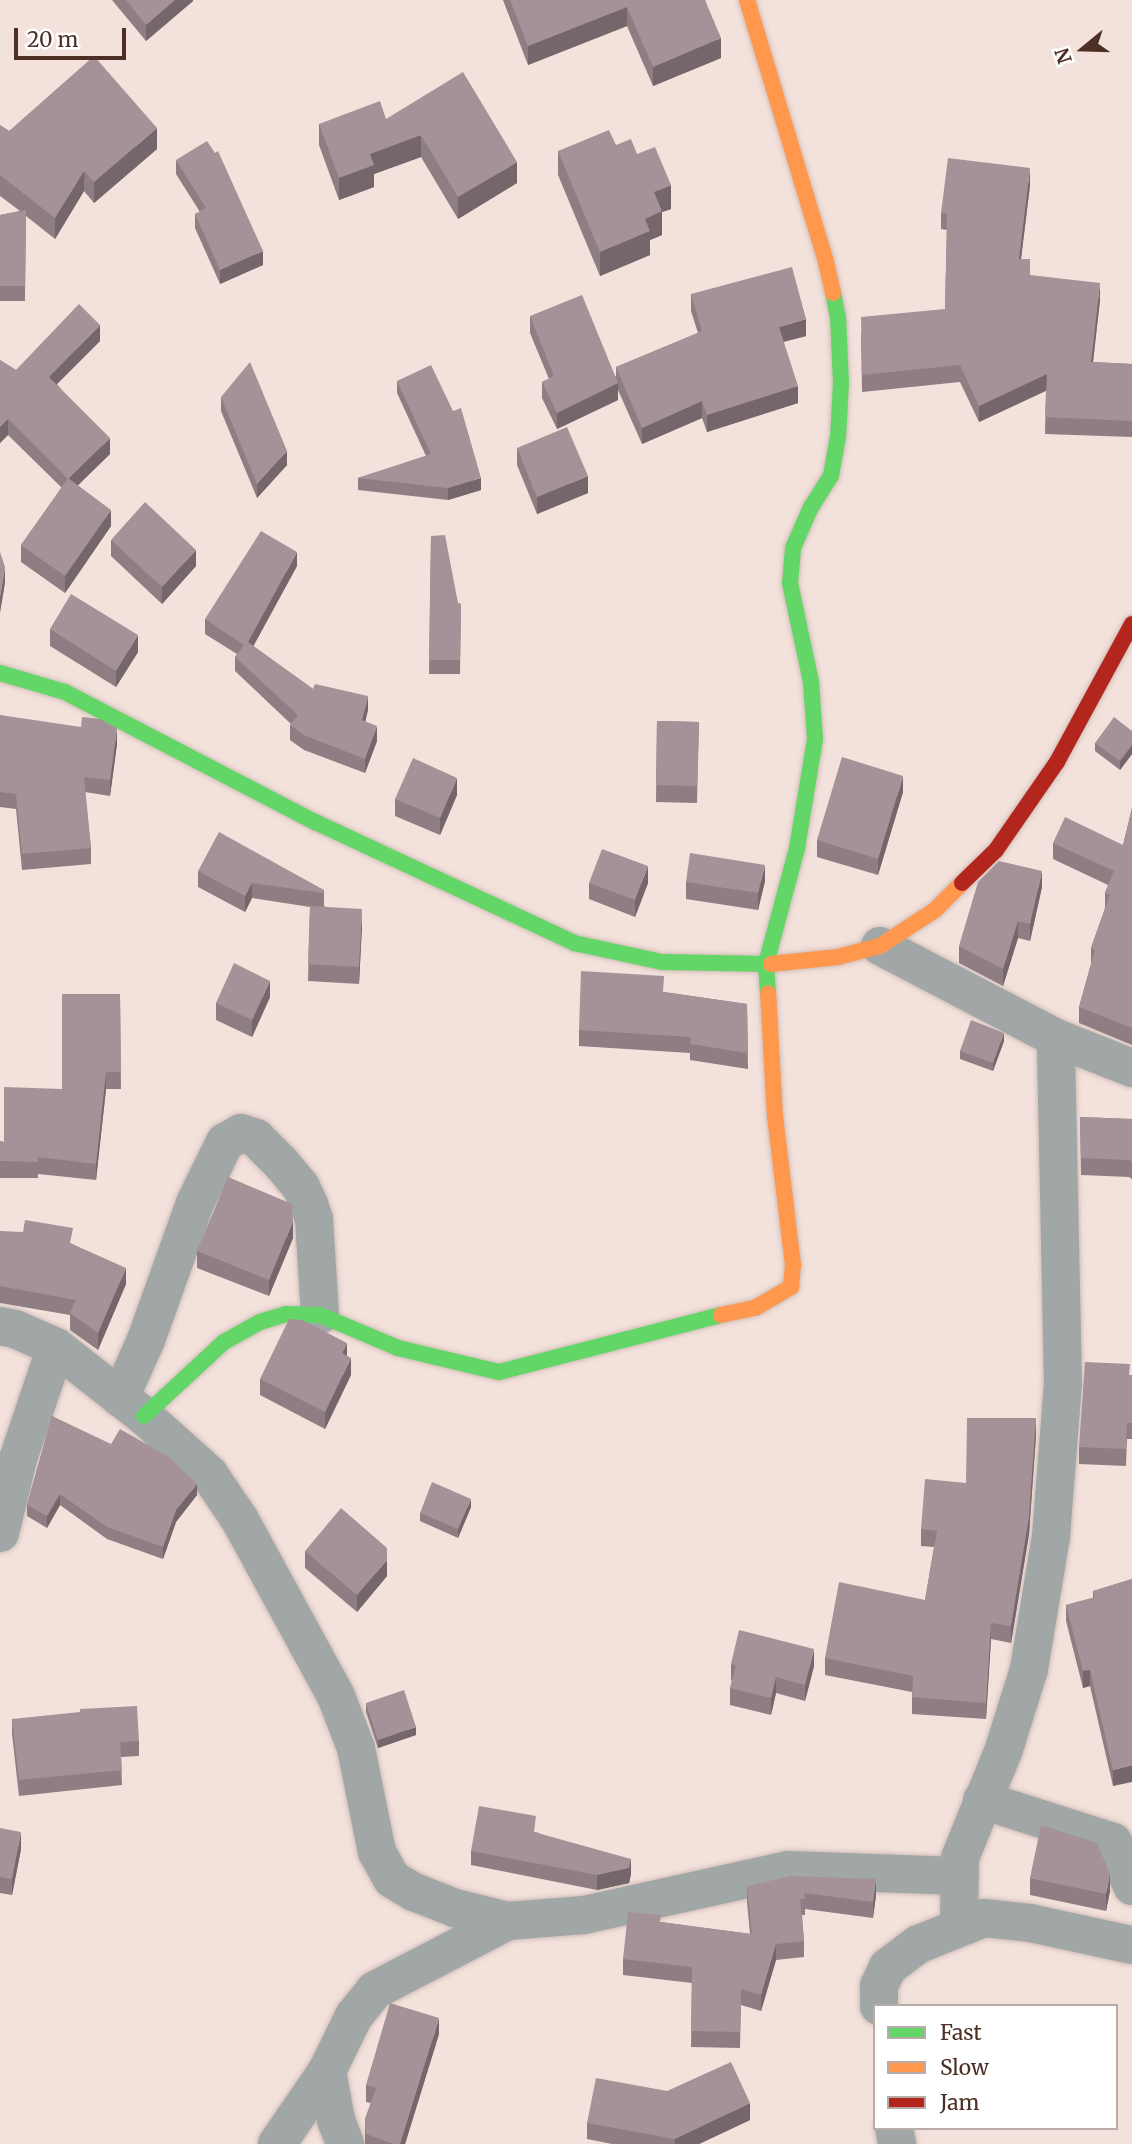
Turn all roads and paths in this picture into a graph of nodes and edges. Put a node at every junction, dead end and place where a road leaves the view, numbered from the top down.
1 (747, 0) edge
2 (1132, 624) edge
3 (0, 673) edge
4 (880, 946) junction
5 (766, 964) junction
6 (1056, 1038) junction
7 (1132, 1068) edge
8 (320, 1315) junction
9 (0, 1326) edge
10 (56, 1347) junction
11 (132, 1407) junction
12 (0, 1533) edge
13 (982, 1800) junction
14 (959, 1876) junction
15 (1132, 1886) edge
16 (508, 1921) junction
17 (959, 1926) junction
18 (1132, 1945) edge
19 (879, 2004) edge
20 (327, 2071) junction
21 (277, 2144) edge
22 (345, 2144) edge

1 - 5 street
2 - 4 street
3 - 5 street
4 - 5 street
4 - 6 street
5 - 8 street
6 - 7 street
6 - 13 street
8 - 11 street
8 - 11 street
9 - 10 street
10 - 11 street
10 - 12 street
11 - 16 street
13 - 14 street
13 - 15 street
14 - 16 street
14 - 17 street
16 - 20 street
17 - 18 street
17 - 19 street
20 - 21 street
20 - 22 street

